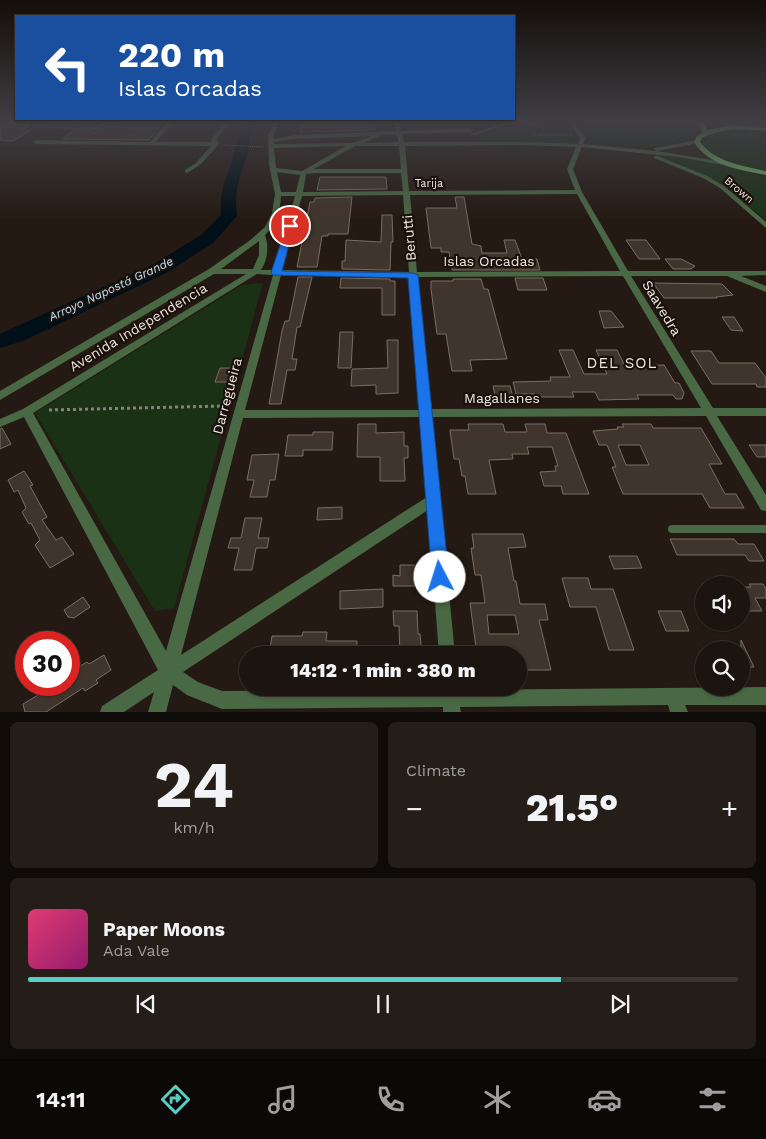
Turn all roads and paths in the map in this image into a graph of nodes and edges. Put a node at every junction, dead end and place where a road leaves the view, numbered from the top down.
1 (208, 153) edge
2 (278, 153) edge
3 (338, 153) edge
4 (403, 153) edge
5 (577, 153) edge
6 (646, 153) edge
7 (656, 153) edge
8 (706, 153) edge
9 (272, 156) joint
10 (730, 164) junction
11 (274, 170) junction
12 (187, 171) dead end
13 (404, 171) junction
14 (303, 173) junction
15 (766, 174) edge
16 (405, 192) junction
17 (579, 192) junction
18 (278, 194) junction
19 (299, 194) junction
20 (766, 226) edge
21 (260, 235) junction
22 (212, 271) junction
23 (254, 273) junction
24 (276, 273) junction
25 (726, 273) junction
26 (766, 273) edge
27 (413, 275) junction
28 (626, 275) junction
29 (766, 289) edge
30 (0, 396) edge
31 (223, 406) dead end
32 (61, 410) dead end
33 (27, 412) junction
34 (766, 412) edge
35 (709, 413) junction
36 (238, 414) junction
37 (426, 414) junction
38 (1, 422) edge
39 (434, 499) junction
40 (766, 506) edge
41 (672, 529) dead end
42 (766, 529) edge
43 (446, 646) edge
44 (168, 672) junction
45 (766, 696) edge
46 (451, 699) edge
47 (676, 705) edge
48 (108, 712) edge
49 (158, 712) edge

1 - 12 street
2 - 9 street
3 - 14 street
4 - 13 street, Berutti
5 - 17 street, Saavedra
6 - 20 street, Brown
7 - 10 street
8 - 10 main road
9 - 11 street, Avenida Independencia
10 - 15 main road
11 - 14 street
11 - 18 street, Avenida Independencia
13 - 14 street
13 - 16 street, Berutti
14 - 19 street, Darregueira
16 - 17 street, Tarija
16 - 19 street, Tarija
16 - 27 street, Berutti
17 - 28 street, Saavedra
18 - 19 street, Tarija
18 - 21 street, Avenida Independencia
19 - 24 street, Darregueira
21 - 22 street, Avenida Independencia
21 - 23 street
22 - 23 street, Islas Orcadas
22 - 30 street, Avenida Independencia
23 - 24 street, Islas Orcadas
23 - 33 street, Avenida Independencia
24 - 27 street, Islas Orcadas
24 - 36 street, Darregueira
25 - 26 street, Islas Orcadas
25 - 28 street, Islas Orcadas
25 - 29 street
27 - 28 street, Islas Orcadas
27 - 37 street, Berutti
28 - 35 street, Saavedra
31 - 32 path
33 - 38 street, Avenida Independencia
33 - 44 street
34 - 35 street, Magallanes
35 - 37 street, Magallanes
35 - 40 street, Saavedra
36 - 37 street, Magallanes
36 - 44 street, Darregueira
37 - 39 street, Berutti
39 - 43 street, Berutti
39 - 44 street
41 - 42 lane
44 - 46 street
44 - 48 street
44 - 49 street, Darregueira
45 - 47 street
46 - 47 street

